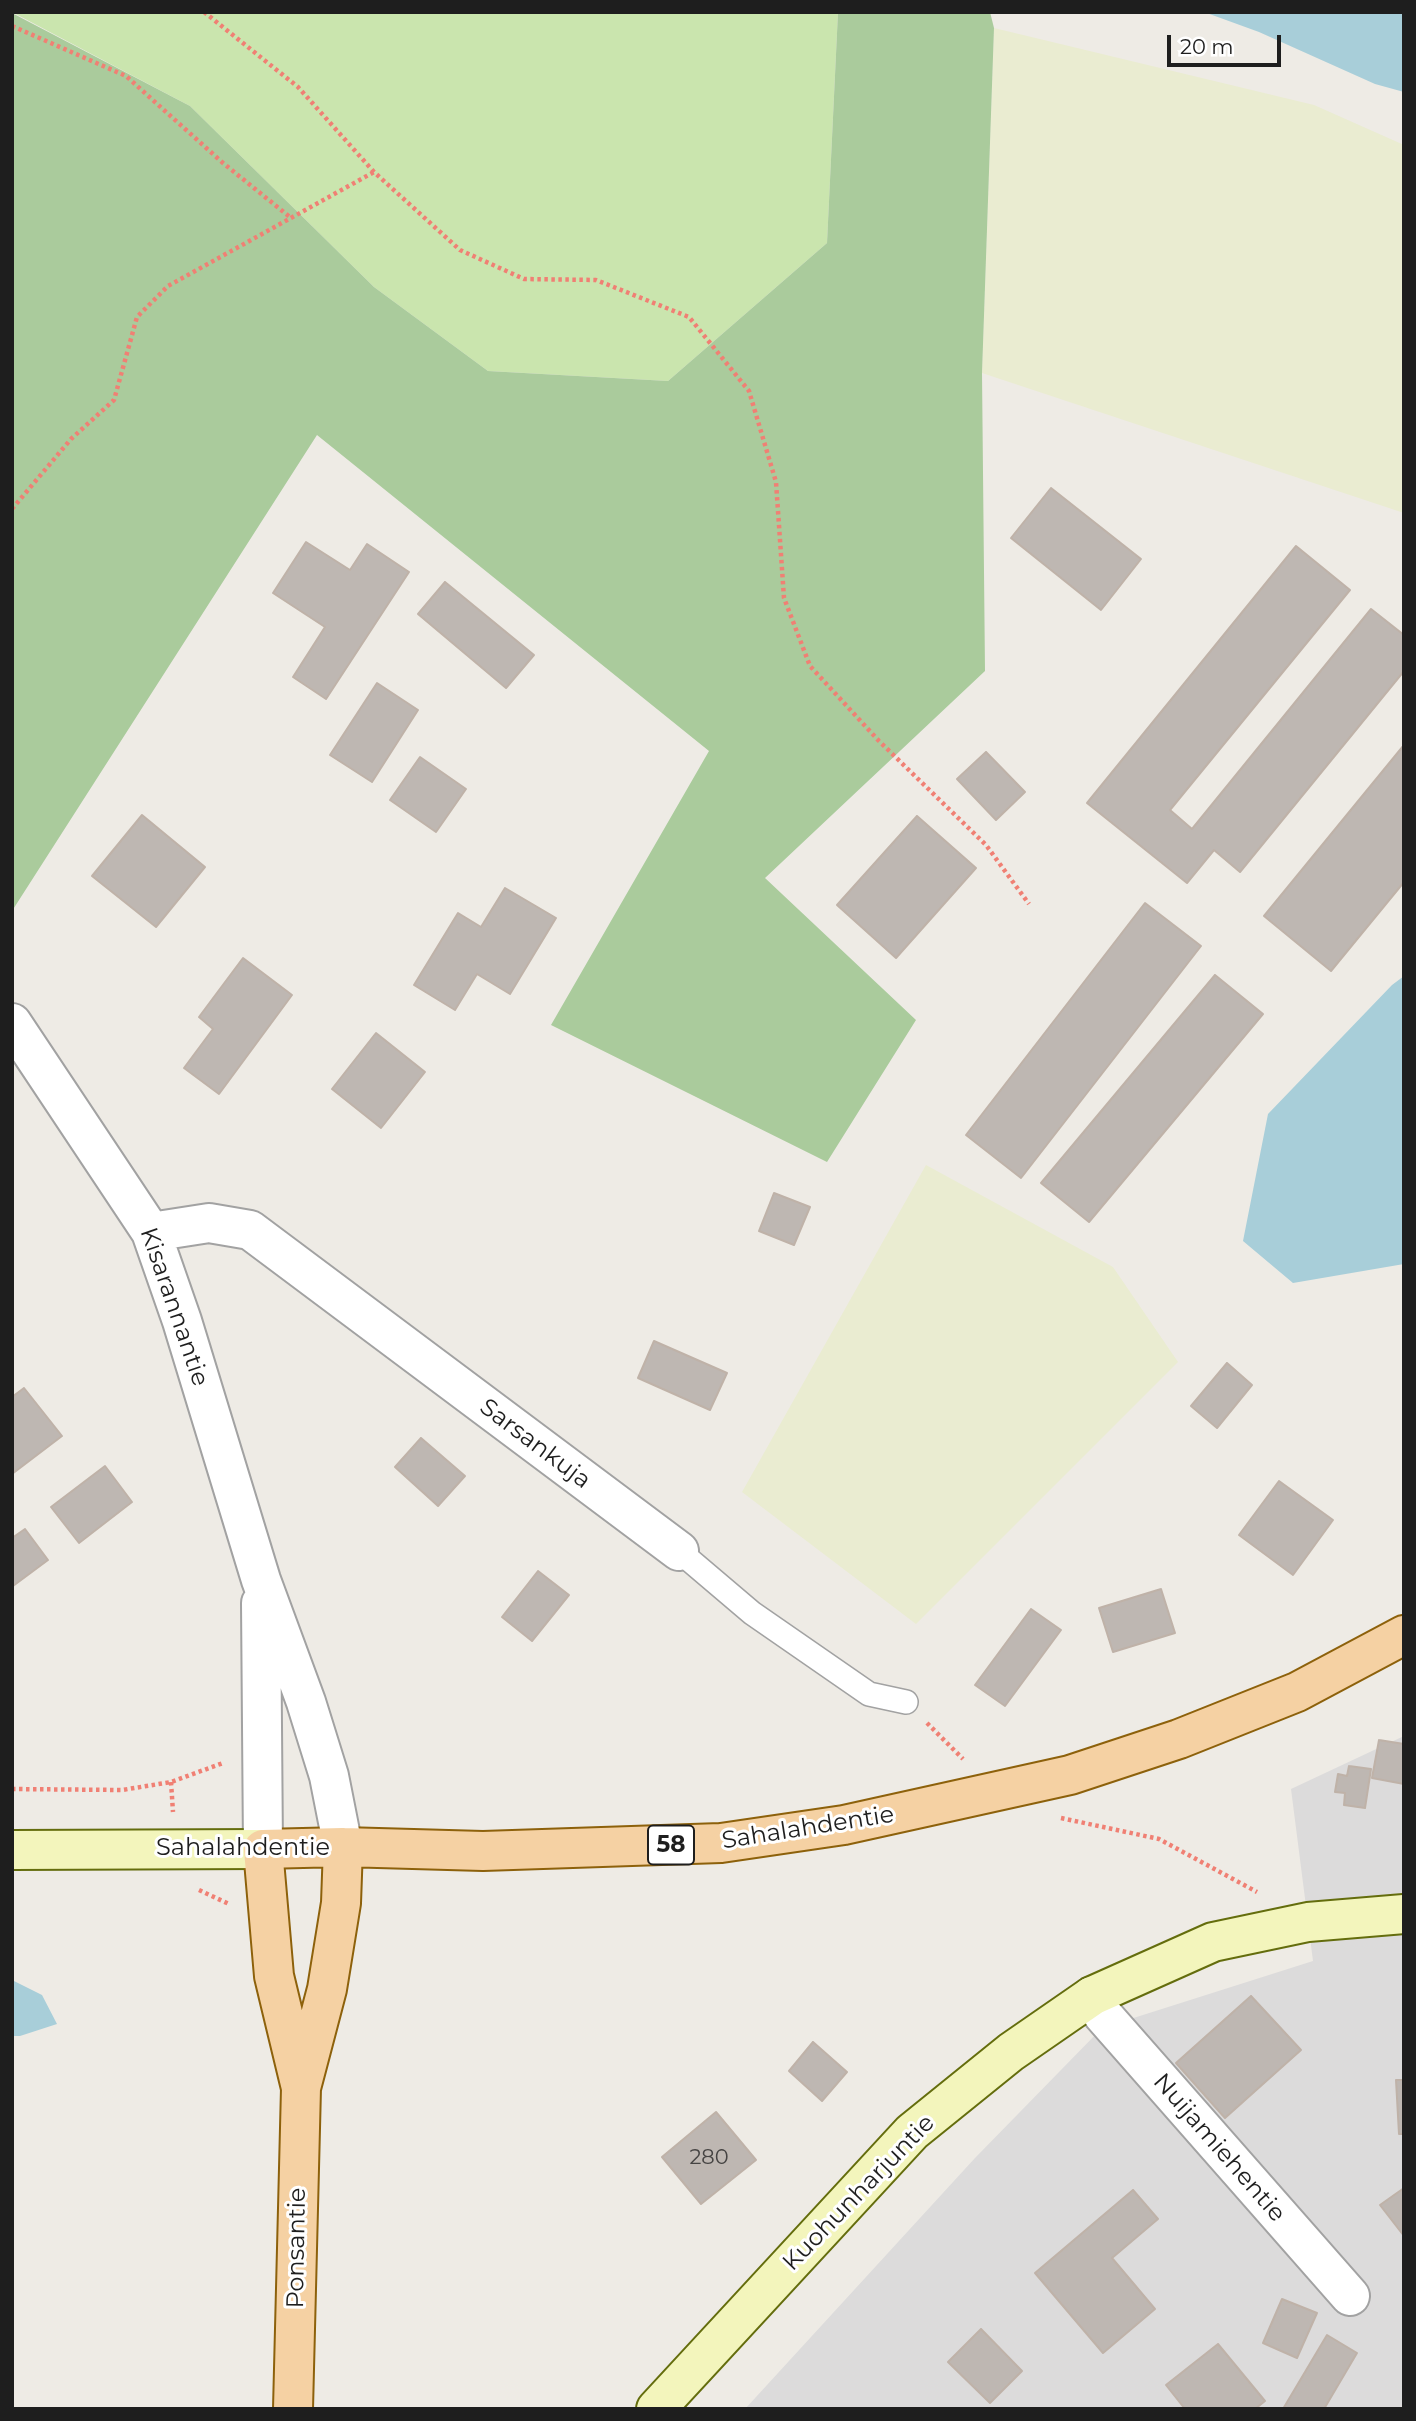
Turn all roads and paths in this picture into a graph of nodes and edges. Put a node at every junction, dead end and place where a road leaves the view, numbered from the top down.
1 (204, 12) edge
2 (12, 26) edge
3 (374, 172) junction
4 (291, 218) junction
5 (12, 509) edge
6 (1029, 904) dead end
7 (12, 1023) edge
8 (151, 1232) junction
9 (679, 1552) joint
10 (261, 1580) junction
11 (1404, 1635) edge
12 (906, 1702) joint
13 (261, 1752) junction
14 (12, 1789) edge
15 (995, 1792) junction
16 (1057, 1818) dead end
17 (343, 1847) junction
18 (263, 1849) junction
19 (12, 1850) edge
20 (1261, 1894) dead end
21 (1404, 1914) edge
22 (1093, 1996) junction
23 (301, 2088) junction
24 (1350, 2296) dead end
25 (293, 2409) edge
26 (656, 2409) edge

1 - 3 path
2 - 4 path
3 - 4 path
3 - 6 path
4 - 5 path
7 - 8 street, Kisarannantie
8 - 9 street, Sarsankuja
8 - 10 street, Kisarannantie
9 - 12 lane, Sarsankuja
10 - 13 street, Kisarannantie
10 - 17 street, Kisarannantie
11 - 15 main road, Sahalahdentie / 58
12 - 15 path
13 - 14 path
13 - 18 street, Kisarannantie
15 - 17 main road, Sahalahdentie / 58
16 - 20 path
17 - 18 main road, Sahalahdentie / 58
17 - 23 main road, Ponsantie
18 - 19 main road, Sahalahdentie
18 - 23 main road, Ponsantie
21 - 22 main road, Kuohunharjuntie
22 - 24 street, Nuijamiehentie
22 - 26 main road, Kuohunharjuntie
23 - 25 main road, Ponsantie

